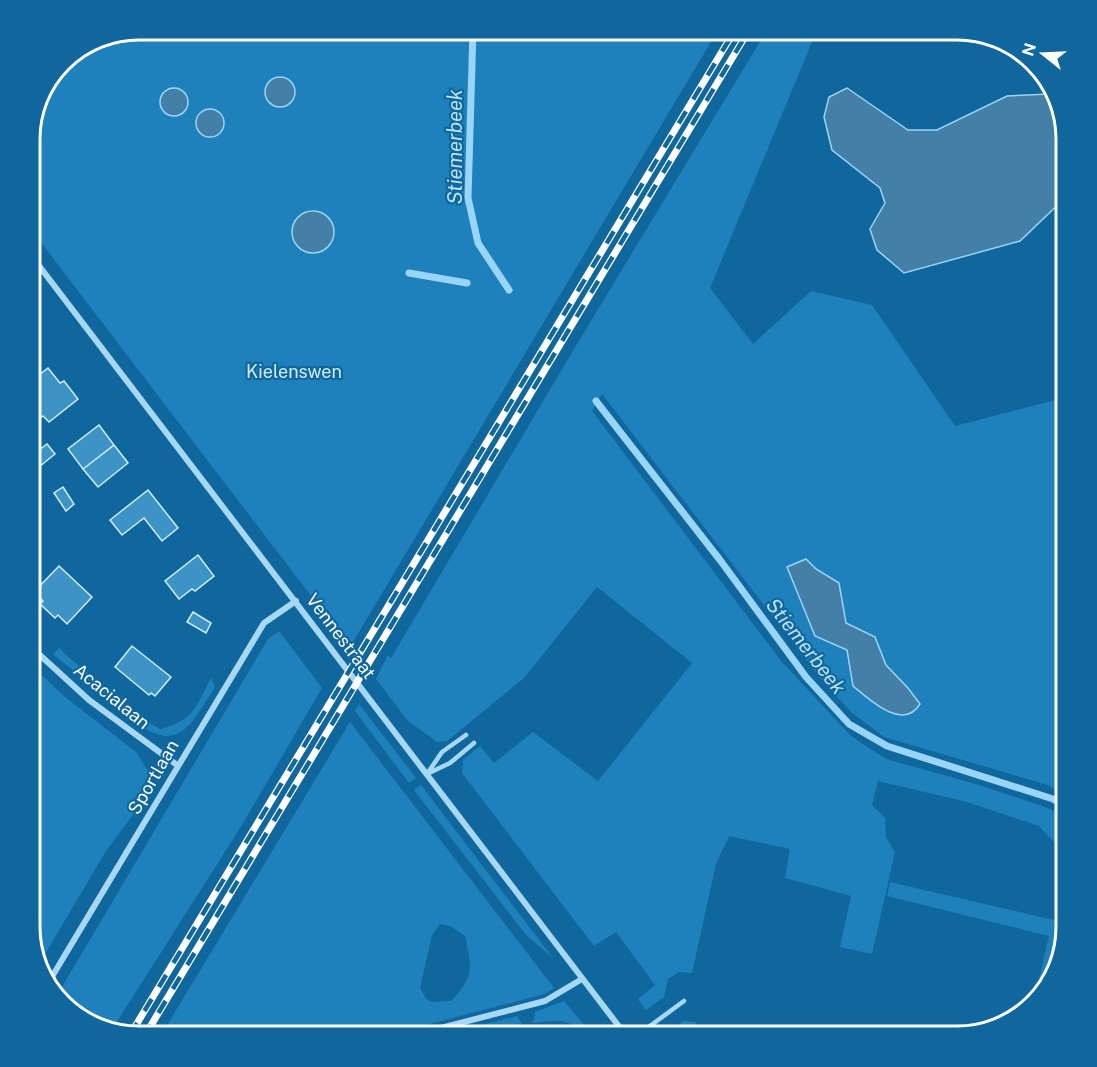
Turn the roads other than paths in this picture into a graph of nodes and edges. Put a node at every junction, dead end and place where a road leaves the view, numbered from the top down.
1 (41, 268) edge
2 (296, 601) junction
3 (40, 655) edge
4 (466, 735) dead end
5 (474, 743) dead end
6 (177, 765) junction
7 (427, 774) junction
8 (53, 975) edge
9 (582, 979) junction
10 (684, 1001) dead end
11 (447, 1026) edge
12 (618, 1026) edge
13 (649, 1026) edge

1 - 2 street, Vennestraat
2 - 6 street, Sportlaan
2 - 7 street, Vennestraat
3 - 6 street, Acacialaan
4 - 7 lane
5 - 7 lane
6 - 8 street, Sportlaan
7 - 9 street, Vennestraat
9 - 11 street
9 - 12 street, Vennestraat
10 - 13 lane

